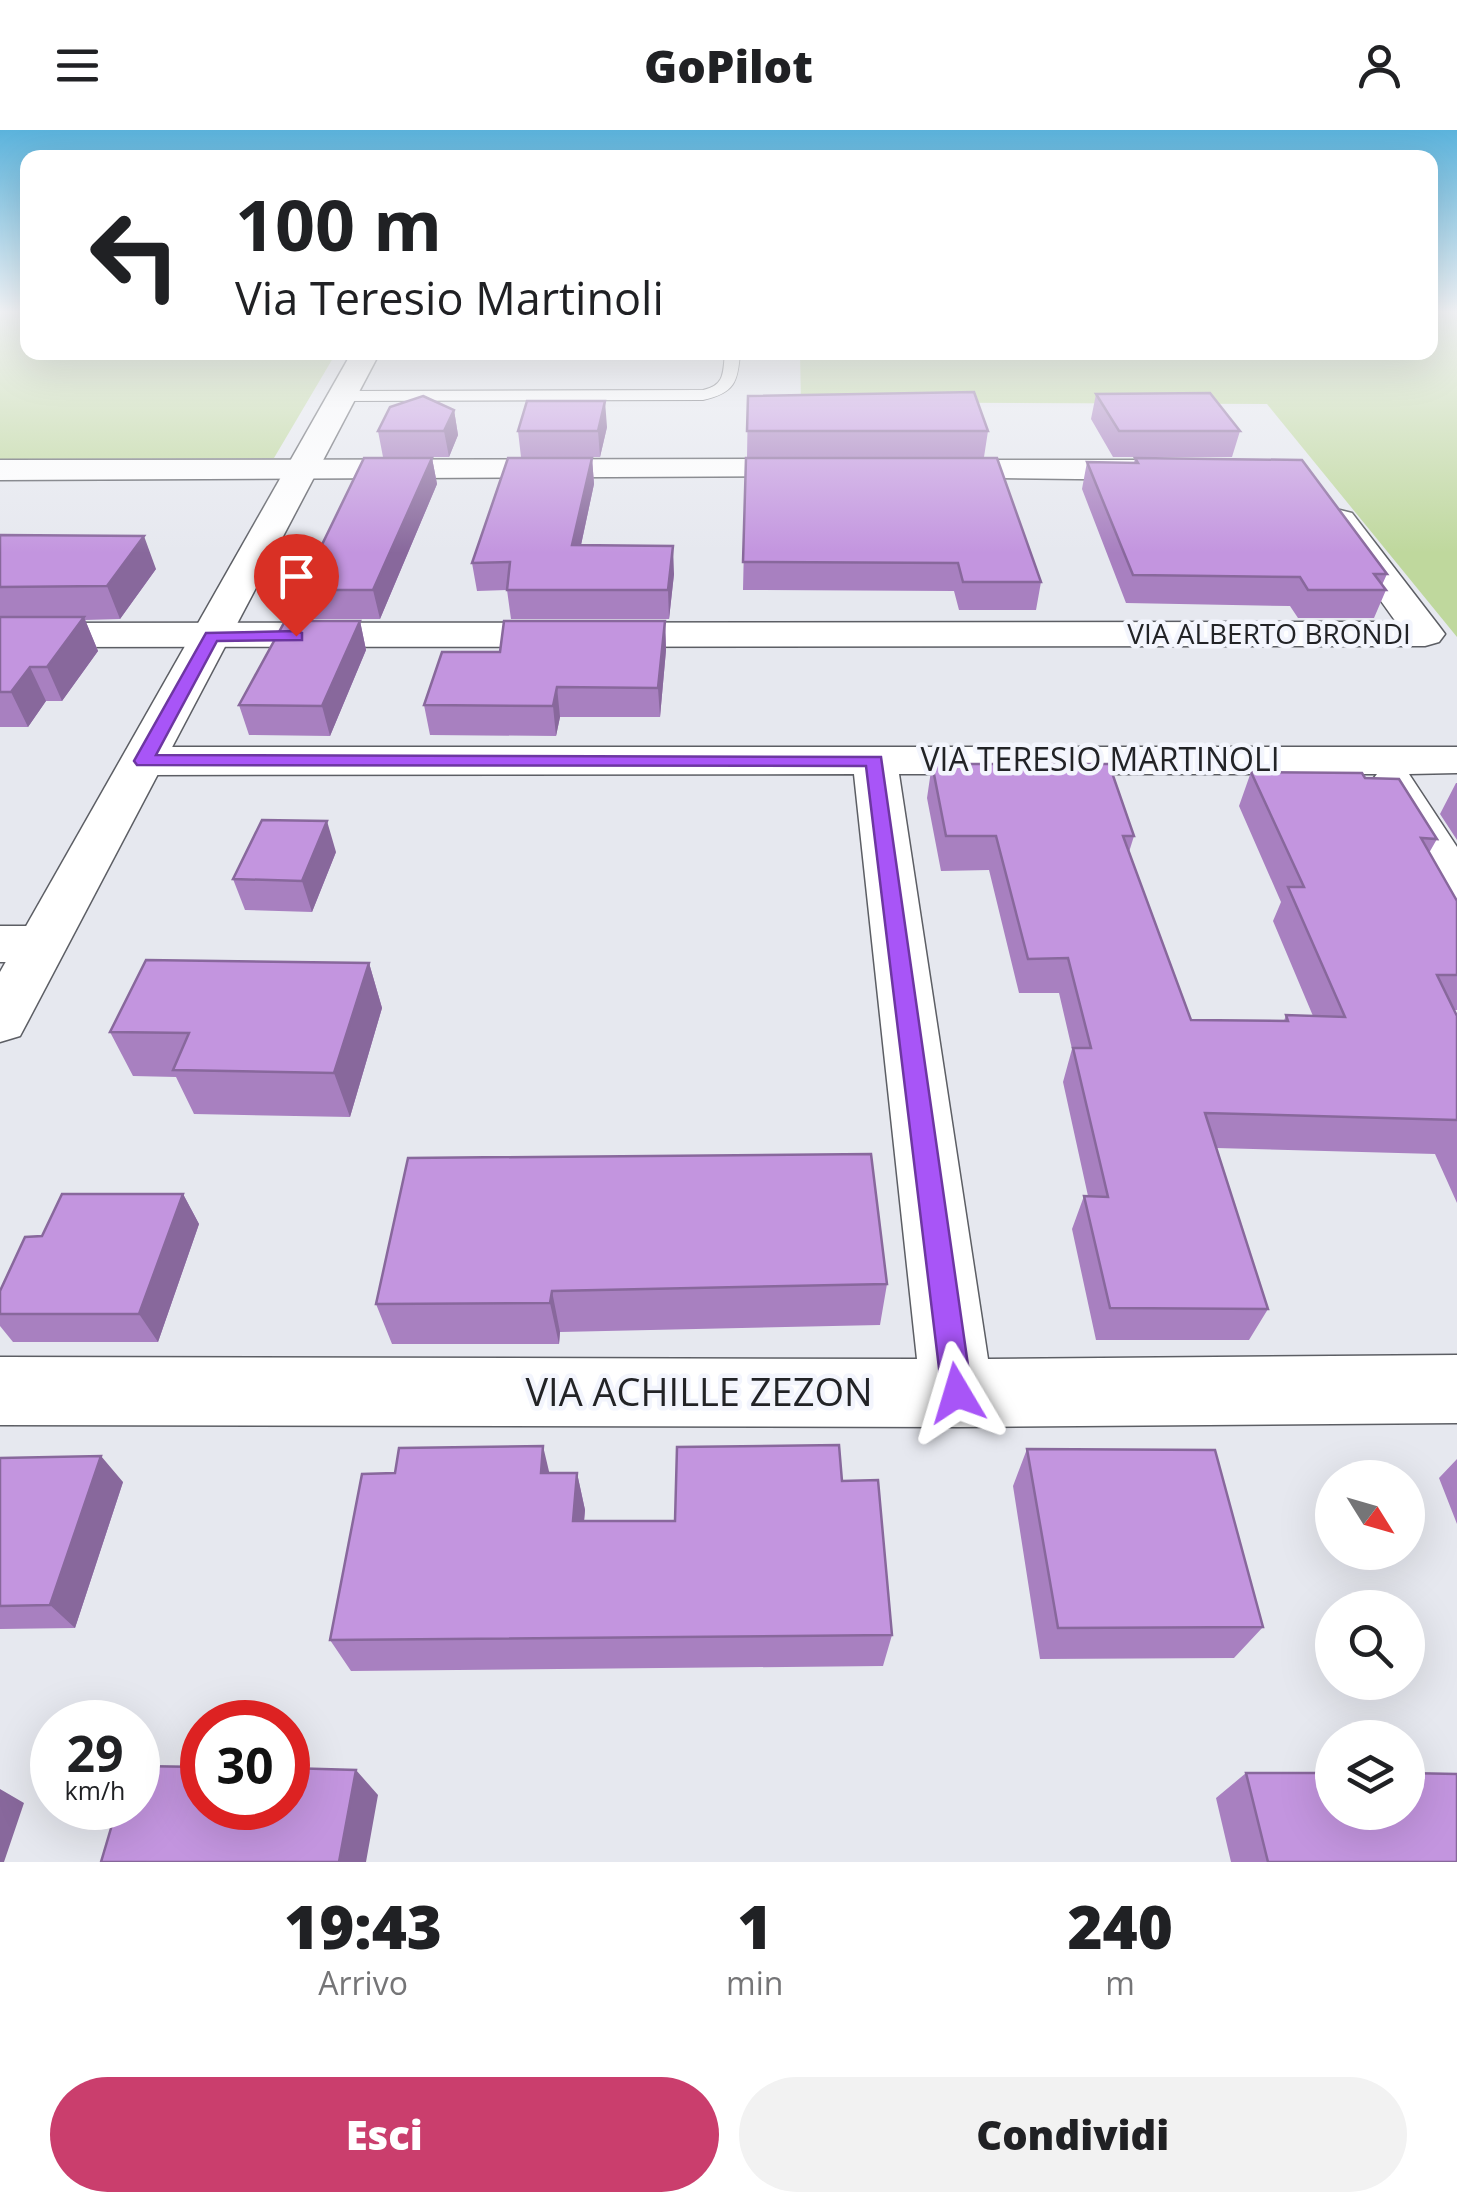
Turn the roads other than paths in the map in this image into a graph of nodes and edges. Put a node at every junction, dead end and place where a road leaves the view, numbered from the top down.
1 (345, 391) edge
2 (721, 391) edge
3 (342, 396) junction
4 (302, 468) junction
5 (0, 470) edge
6 (851, 470) edge
7 (890, 470) edge
8 (1185, 470) edge
9 (1314, 486) edge
10 (0, 635) edge
11 (212, 636) junction
12 (1378, 759) junction
13 (1457, 760) edge
14 (144, 761) junction
15 (874, 761) junction
16 (1457, 887) edge
17 (21, 944) edge
18 (0, 1021) edge
19 (1457, 1389) edge
20 (0, 1391) edge
21 (957, 1393) junction

1 - 3 street
2 - 3 lane
3 - 4 street
4 - 5 street
4 - 6 street
4 - 11 street
7 - 8 street
9 - 11 street, VIA ALBERTO BRONDI
10 - 11 street
11 - 14 street
12 - 13 street, VIA TERESIO MARTINOLI
12 - 15 street, VIA TERESIO MARTINOLI
12 - 16 street
14 - 15 street, VIA TERESIO MARTINOLI
14 - 17 street
15 - 21 street
17 - 18 street
19 - 21 street, VIA ACHILLE ZEZON
20 - 21 street, VIA ACHILLE ZEZON

